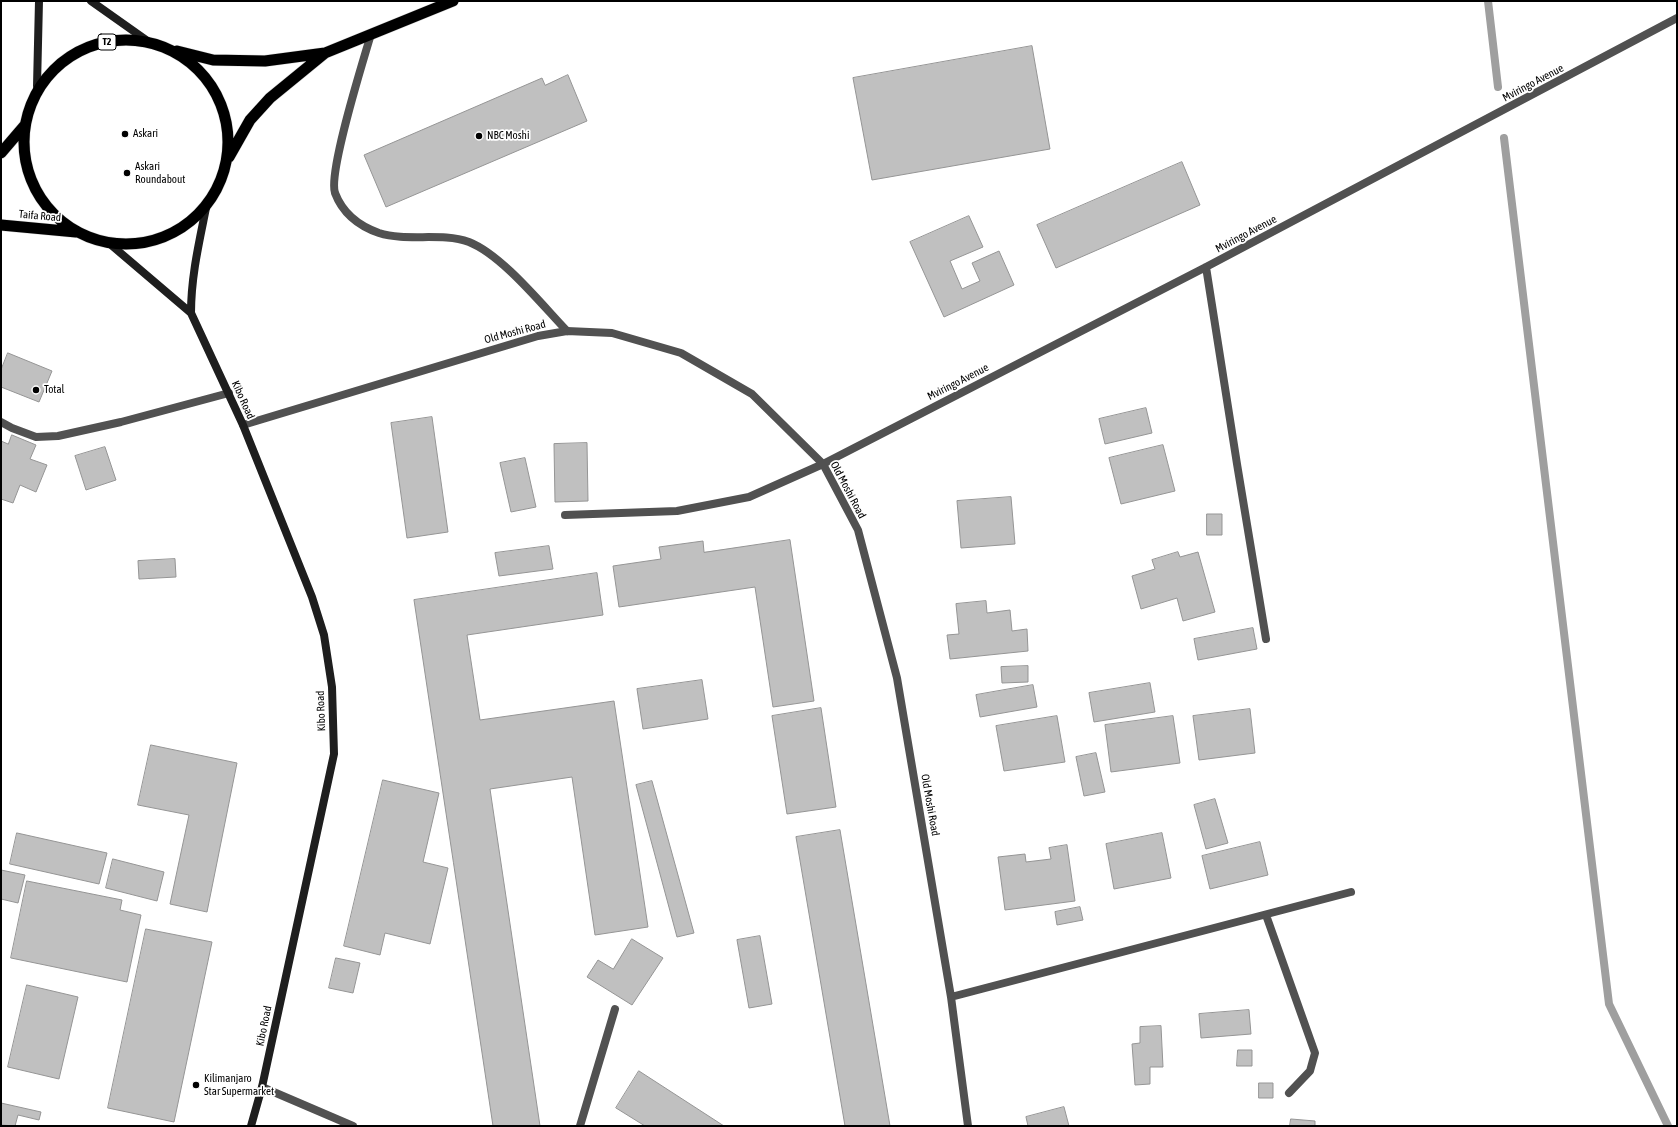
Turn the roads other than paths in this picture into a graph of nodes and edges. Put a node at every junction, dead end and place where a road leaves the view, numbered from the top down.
1 (39, 1) edge
2 (91, 1) edge
3 (453, 1) edge
4 (1677, 18) edge
5 (371, 34) junction
6 (149, 42) junction
7 (169, 49) junction
8 (325, 53) junction
9 (37, 86) junction
10 (24, 124) junction
11 (1, 153) edge
12 (228, 158) junction
13 (206, 208) junction
14 (1, 225) edge
15 (77, 232) junction
16 (110, 244) junction
17 (1206, 267) junction
18 (191, 313) junction
19 (567, 331) junction
20 (228, 393) junction
21 (1, 422) edge
22 (243, 425) junction
23 (823, 464) junction
24 (566, 515) dead end
25 (1266, 639) dead end
26 (1351, 892) dead end
27 (1266, 915) junction
28 (951, 997) junction
29 (614, 1010) dead end
30 (262, 1087) junction
31 (1289, 1093) dead end
32 (252, 1126) edge
33 (353, 1126) edge
34 (580, 1126) edge
35 (968, 1126) edge

1 - 9 main road
2 - 6 main road
3 - 5 highway, T2
4 - 17 street, Mviringo Avenue
5 - 8 highway, T2
5 - 19 street
6 - 7 highway, T2
6 - 9 highway, T2
7 - 8 highway, T2
7 - 12 highway, T2
8 - 12 highway, T2
9 - 10 highway, T2
10 - 11 highway, T2
10 - 15 highway, T2
12 - 13 highway, T2
13 - 16 highway, T2
13 - 18 main road, Kibo Road
14 - 15 highway, Taifa Road / T2
15 - 16 highway, T2
16 - 18 main road, Kibo Road
17 - 23 street, Mviringo Avenue
17 - 25 street
18 - 20 main road, Kibo Road
19 - 22 street, Old Moshi Road
19 - 23 street, Old Moshi Road
20 - 21 street
20 - 22 main road, Kibo Road
22 - 30 main road, Kibo Road
23 - 24 street, Mviringo Avenue
23 - 28 street, Old Moshi Road
26 - 27 street
27 - 28 street
27 - 31 street
28 - 35 street, Old Moshi Road
29 - 34 street
30 - 32 main road, Kibo Road
30 - 33 street

